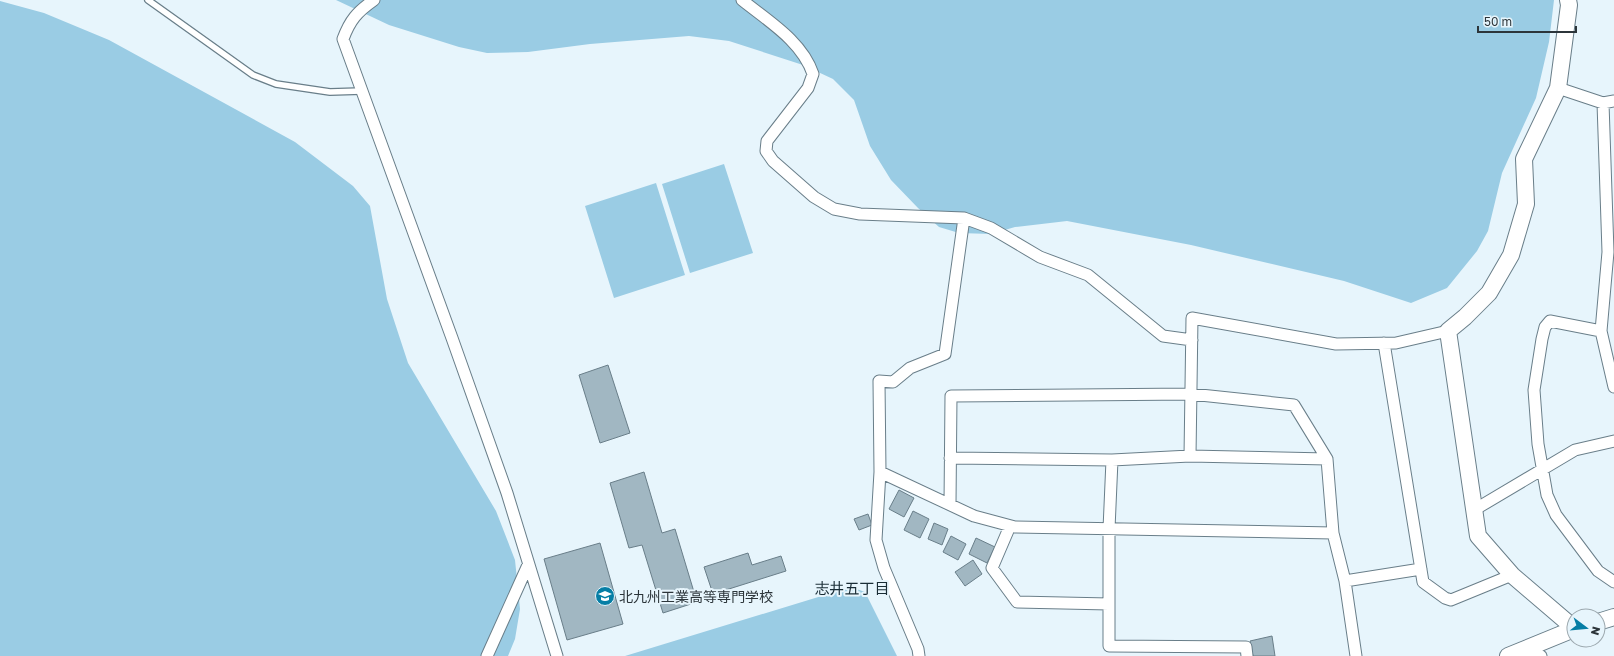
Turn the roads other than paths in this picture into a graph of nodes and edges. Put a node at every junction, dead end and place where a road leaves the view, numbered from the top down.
1 (148, 0) edge
2 (374, 0) edge
3 (742, 0) edge
4 (1568, 0) edge
5 (1558, 88) junction
6 (362, 91) junction
7 (1609, 102) edge
8 (964, 218) junction
9 (1448, 331) junction
10 (1601, 331) junction
11 (1192, 340) junction
12 (1384, 343) junction
13 (1614, 387) edge
14 (1191, 394) junction
15 (1614, 441) edge
16 (1190, 456) junction
17 (950, 458) junction
18 (1327, 459) junction
19 (1112, 460) junction
20 (1543, 470) junction
21 (880, 472) junction
22 (950, 504) junction
23 (1474, 510) junction
24 (1010, 526) junction
25 (1109, 529) junction
26 (1333, 533) junction
27 (528, 566) junction
28 (1421, 569) junction
29 (1512, 575) junction
30 (1345, 580) junction
31 (1614, 582) edge
32 (1109, 604) junction
33 (1566, 621) edge
34 (1566, 633) edge
35 (1532, 653) edge
36 (488, 656) edge
37 (557, 656) edge
38 (919, 656) edge
39 (1247, 656) edge
40 (1356, 656) edge
41 (1508, 656) edge

1 - 6 lane
2 - 6 street
3 - 8 street
4 - 5 street
5 - 7 street
5 - 9 street
6 - 27 street
7 - 10 street
8 - 11 street
8 - 21 street
9 - 12 street
9 - 23 street
10 - 13 street
10 - 20 street
11 - 12 street
11 - 14 street
12 - 28 street
14 - 16 street
14 - 17 street
14 - 18 street
15 - 20 street
16 - 18 street
16 - 19 street
17 - 19 street
17 - 22 street
18 - 26 street
19 - 25 street
20 - 23 street
20 - 31 street
21 - 22 street
21 - 38 street
22 - 24 street
23 - 29 street
24 - 25 street
24 - 32 street
25 - 26 street
25 - 32 street
26 - 30 street
27 - 36 street
27 - 37 street
28 - 29 street
28 - 30 street
29 - 33 street
30 - 40 street
32 - 39 street
34 - 35 street
35 - 41 street

